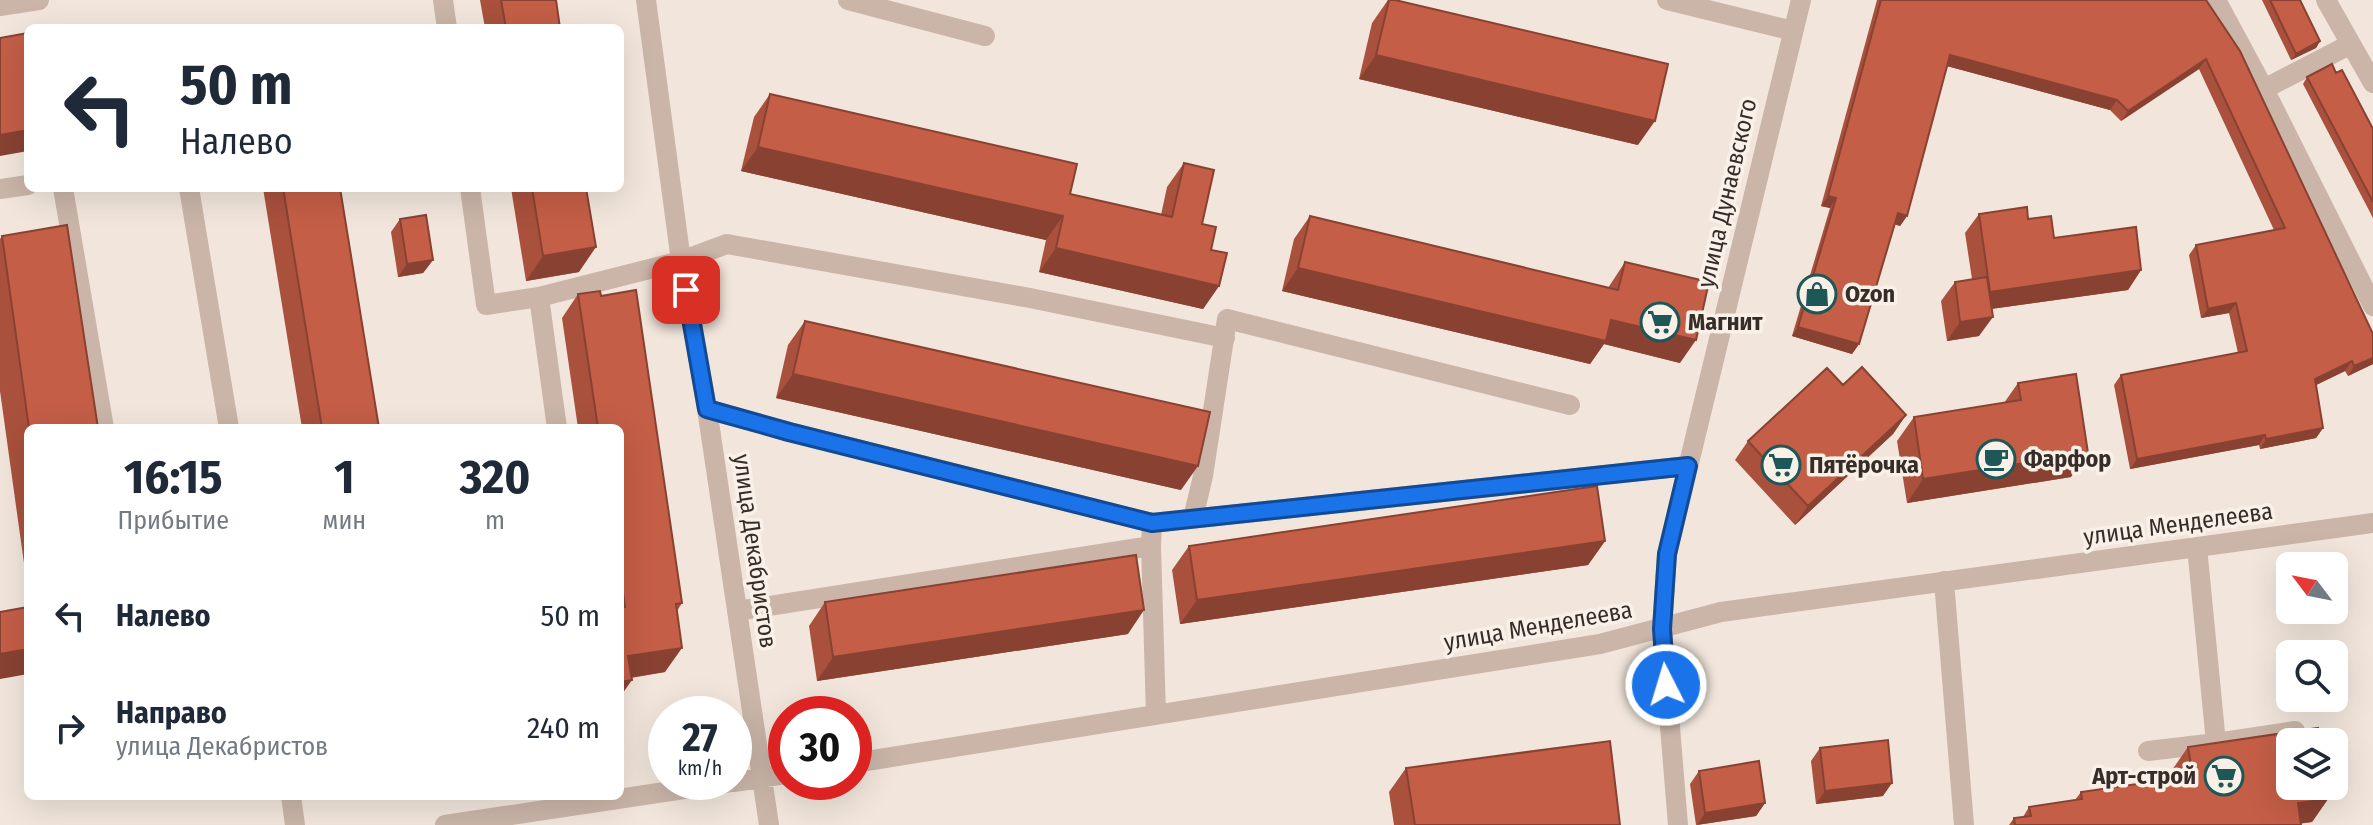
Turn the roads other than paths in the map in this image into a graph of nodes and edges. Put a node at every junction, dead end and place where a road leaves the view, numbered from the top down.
1 (39, 0) edge
2 (443, 0) edge
3 (646, 0) edge
4 (848, 0) edge
5 (1667, 0) edge
6 (1801, 0) edge
7 (2216, 0) edge
8 (2330, 2) edge
9 (0, 6) edge
10 (446, 24) edge
11 (1793, 31) junction
12 (985, 36) dead end
13 (2351, 44) junction
14 (2373, 83) edge
15 (2264, 89) junction
16 (24, 186) edge
17 (0, 189) edge
18 (64, 192) edge
19 (190, 192) edge
20 (471, 192) edge
21 (681, 261) junction
22 (539, 297) junction
23 (2373, 306) edge
24 (1225, 338) junction
25 (1570, 405) dead end
26 (707, 409) junction
27 (103, 424) edge
28 (228, 424) edge
29 (556, 424) edge
30 (1688, 466) junction
31 (1193, 518) junction
32 (1152, 523) junction
33 (2373, 523) edge
34 (1151, 546) junction
35 (2197, 547) junction
36 (1944, 581) junction
37 (737, 611) junction
38 (1662, 629) junction
39 (1156, 715) junction
40 (2276, 734) edge
41 (2216, 743) junction
42 (2148, 751) dead end
43 (872, 760) edge
44 (768, 776) edge
45 (762, 777) junction
46 (752, 779) edge
47 (648, 792) edge
48 (624, 794) edge
49 (292, 800) edge
50 (574, 800) edge
51 (547, 803) edge
52 (295, 825) edge
53 (445, 825) edge
54 (769, 825) edge
55 (1678, 825) edge
56 (1964, 825) edge

1 - 9 street
2 - 10 street
3 - 21 street, улица Декабристов
4 - 12 street
5 - 11 street
6 - 11 street, улица Дунаевского
7 - 15 street
8 - 13 street
11 - 30 street, улица Дунаевского
13 - 14 street
13 - 15 street
15 - 23 street
16 - 17 street
18 - 27 street
19 - 28 street
20 - 22 street
21 - 22 street
21 - 24 street
21 - 26 street, улица Декабристов
22 - 29 street
24 - 25 street
24 - 31 street
26 - 32 street
26 - 37 street, улица Декабристов
30 - 31 street
30 - 38 street, улица Дунаевского
31 - 32 street
32 - 34 street
33 - 35 street, улица Менделеева
34 - 37 street
34 - 39 street
35 - 36 street, улица Менделеева
35 - 41 street
36 - 38 street, улица Менделеева
36 - 56 street
37 - 45 street, улица Декабристов
38 - 39 street, улица Менделеева
38 - 55 street, улица Дунаевского
39 - 43 street, улица Менделеева
40 - 41 street
41 - 42 street
44 - 45 street
45 - 46 street
45 - 54 street, улица Декабристов
47 - 48 street
49 - 52 street
50 - 51 street
51 - 53 street

